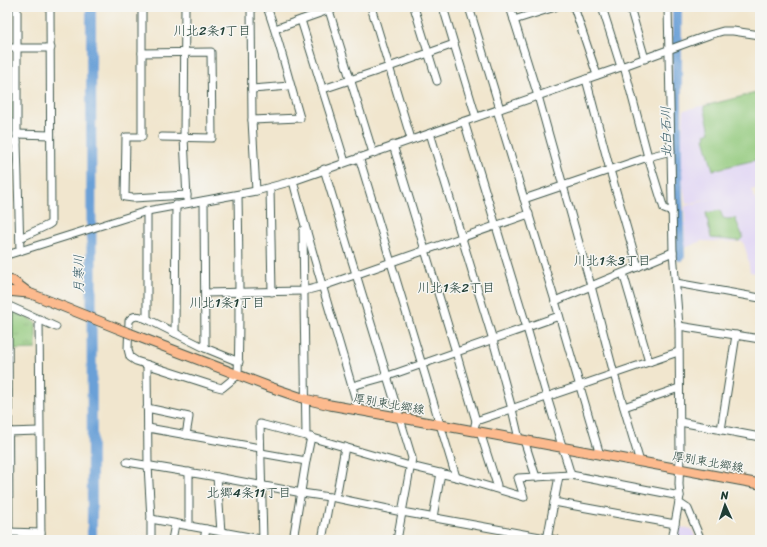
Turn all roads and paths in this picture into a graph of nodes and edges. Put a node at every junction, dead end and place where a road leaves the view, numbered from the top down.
1 (17, 7) edge
2 (50, 7) edge
3 (142, 7) edge
4 (185, 7) edge
5 (251, 7) edge
6 (267, 7) edge
7 (337, 7) edge
8 (371, 7) edge
9 (414, 7) edge
10 (443, 7) edge
11 (469, 7) edge
12 (510, 7) edge
13 (555, 7) edge
14 (574, 7) edge
15 (602, 7) edge
16 (630, 7) edge
17 (668, 7) edge
18 (328, 8) edge
19 (301, 20) junction
20 (514, 20) junction
21 (275, 29) junction
22 (760, 35) edge
23 (454, 44) junction
24 (7, 48) edge
25 (17, 48) junction
26 (51, 48) junction
27 (671, 49) junction
28 (142, 53) junction
29 (185, 53) junction
30 (428, 53) junction
31 (645, 59) junction
32 (389, 67) junction
33 (622, 67) junction
34 (597, 75) junction
35 (586, 79) junction
36 (350, 80) junction
37 (437, 81) dead end
38 (290, 86) junction
39 (252, 89) junction
40 (323, 89) junction
41 (538, 96) junction
42 (498, 109) junction
43 (476, 117) junction
44 (252, 120) junction
45 (464, 121) junction
46 (430, 133) junction
47 (17, 134) junction
48 (50, 135) junction
49 (162, 137) dead end
50 (184, 138) junction
51 (411, 139) junction
52 (7, 142) edge
53 (17, 142) junction
54 (394, 145) junction
55 (671, 151) junction
56 (373, 152) junction
57 (359, 157) junction
58 (648, 157) junction
59 (345, 162) junction
60 (324, 169) junction
61 (610, 170) junction
62 (293, 181) junction
63 (563, 186) junction
64 (270, 188) junction
65 (256, 191) junction
66 (187, 195) junction
67 (238, 195) junction
68 (524, 199) junction
69 (204, 201) junction
70 (188, 203) junction
71 (176, 205) junction
72 (148, 211) junction
73 (672, 212) junction
74 (529, 214) junction
75 (303, 222) junction
76 (496, 225) junction
77 (462, 237) junction
78 (20, 238) junction
79 (426, 250) junction
80 (20, 251) junction
81 (673, 252) junction
82 (7, 254) edge
83 (390, 262) junction
84 (638, 267) junction
85 (624, 273) junction
86 (356, 274) junction
87 (7, 280) edge
88 (676, 283) junction
89 (323, 286) junction
90 (591, 286) junction
91 (7, 290) edge
92 (304, 291) junction
93 (272, 292) junction
94 (29, 293) junction
95 (205, 293) junction
96 (239, 293) junction
97 (760, 298) edge
98 (555, 301) junction
99 (7, 305) edge
100 (560, 316) junction
101 (39, 319) junction
102 (147, 319) junction
103 (679, 326) junction
104 (56, 327) dead end
105 (527, 328) junction
106 (175, 333) junction
107 (736, 335) junction
108 (760, 339) edge
109 (492, 340) junction
110 (205, 348) junction
111 (456, 352) junction
112 (678, 352) junction
113 (239, 362) junction
114 (649, 362) junction
115 (421, 364) junction
116 (147, 365) junction
117 (614, 374) junction
118 (238, 375) junction
119 (388, 376) junction
120 (352, 386) junction
121 (580, 386) junction
122 (679, 388) junction
123 (546, 397) junction
124 (305, 399) junction
125 (624, 407) junction
126 (147, 408) junction
127 (512, 409) junction
128 (358, 411) junction
129 (400, 418) junction
130 (476, 421) junction
131 (680, 422) junction
132 (441, 426) junction
133 (148, 428) junction
134 (721, 430) junction
135 (39, 431) junction
136 (7, 432) edge
137 (477, 432) junction
138 (186, 435) junction
139 (309, 437) junction
140 (760, 437) edge
141 (521, 440) junction
142 (345, 447) junction
143 (562, 447) junction
144 (260, 450) junction
145 (600, 455) junction
146 (306, 461) junction
147 (127, 462) dead end
148 (640, 462) junction
149 (148, 465) junction
150 (410, 466) junction
151 (680, 470) junction
152 (189, 472) junction
153 (442, 473) junction
154 (536, 476) junction
155 (559, 476) junction
156 (571, 476) junction
157 (217, 477) junction
158 (456, 477) junction
159 (760, 484) edge
160 (262, 485) junction
161 (495, 488) junction
162 (302, 493) junction
163 (333, 498) junction
164 (679, 500) junction
165 (554, 502) junction
166 (402, 512) junction
167 (433, 517) junction
168 (151, 520) junction
169 (175, 524) junction
170 (675, 524) junction
171 (189, 526) junction
172 (206, 529) junction
173 (221, 532) junction
174 (8, 535) edge
175 (41, 536) edge
176 (231, 537) edge
177 (547, 539) edge
178 (151, 540) edge
179 (172, 540) edge
180 (204, 540) edge
181 (264, 540) edge
182 (293, 540) edge
183 (322, 540) edge
184 (397, 540) edge
185 (557, 540) edge
186 (672, 540) edge
187 (701, 540) edge

1 - 25 street
2 - 26 street
3 - 28 street
4 - 29 street
5 - 39 street
6 - 21 street
7 - 18 street
8 - 32 street
9 - 30 street
10 - 23 street
11 - 42 street
12 - 20 street
13 - 20 street
14 - 34 street
15 - 33 street
16 - 31 street
17 - 27 street
18 - 19 street
18 - 36 street
19 - 21 street
19 - 40 street
20 - 41 street
21 - 38 street
22 - 27 street
23 - 30 street
23 - 43 street
24 - 25 street
25 - 26 street
25 - 47 street
26 - 48 street
27 - 31 street
27 - 55 street
28 - 29 street
28 - 66 street
29 - 50 street
29 - 50 street
30 - 32 street
30 - 37 street
31 - 33 street
32 - 36 street
32 - 51 street
33 - 34 street
33 - 58 street
34 - 35 street
35 - 41 street
35 - 61 street
36 - 40 street
36 - 56 street
38 - 39 street
38 - 44 street
39 - 44 street
40 - 59 street
41 - 42 street
41 - 63 street
42 - 43 street
42 - 68 street
43 - 45 street
44 - 65 street
45 - 46 street
45 - 76 street
46 - 51 street
46 - 77 street
47 - 48 street
47 - 53 street
48 - 78 street
49 - 50 street
50 - 66 street
51 - 54 street
52 - 53 street
53 - 78 street
54 - 56 street
54 - 79 street
55 - 58 street
55 - 73 street
56 - 57 street
57 - 59 street
57 - 83 street
58 - 61 street
58 - 73 street
59 - 60 street
60 - 62 street
60 - 86 street
61 - 63 street
61 - 84 street
62 - 64 street
62 - 75 street
63 - 68 street
63 - 90 street
64 - 65 street
64 - 93 street
65 - 67 street
66 - 70 street
67 - 69 street
67 - 96 street
68 - 74 street
69 - 70 street
69 - 95 street
70 - 71 street
71 - 72 street
71 - 106 street
72 - 80 street
72 - 102 street
73 - 81 street
74 - 76 street
74 - 98 street
75 - 89 street
75 - 92 street
76 - 77 street
76 - 105 street
77 - 79 street
77 - 109 street
78 - 80 street
79 - 83 street
79 - 111 street
80 - 82 street
81 - 84 street
81 - 88 street
83 - 86 street
83 - 115 street
84 - 85 street
85 - 90 street
85 - 114 street
86 - 89 street
86 - 119 street
87 - 94 main road, 厚別東北郷線
88 - 97 street
88 - 103 street
89 - 92 street
89 - 120 street
90 - 98 street
90 - 117 street
91 - 94 main road, 厚別東北郷線
92 - 93 street
92 - 124 street
93 - 96 street
94 - 118 main road, 厚別東北郷線, bridge
95 - 96 street
95 - 110 street
96 - 113 street
98 - 100 street
99 - 101 street
99 - 136 street
100 - 105 street
100 - 121 street
101 - 104 street
101 - 135 street
102 - 106 street
102 - 116 street
103 - 107 street
103 - 112 street
105 - 109 street
105 - 123 street
106 - 110 street
107 - 108 street
107 - 134 street
109 - 111 street
109 - 127 street
110 - 113 street
111 - 115 street
111 - 130 street
112 - 114 street
112 - 122 street
113 - 118 street
114 - 117 street
115 - 119 street
115 - 132 street
116 - 118 street
116 - 126 street
117 - 121 street
117 - 125 street
118 - 124 main road, 厚別東北郷線
119 - 120 street
119 - 129 street
120 - 128 street
121 - 123 street
121 - 145 street
122 - 125 street
122 - 131 street
123 - 127 street
123 - 143 street
124 - 128 main road, 厚別東北郷線
124 - 139 street
125 - 148 street
126 - 133 street
126 - 138 street
127 - 130 street
127 - 141 street
128 - 129 main road, 厚別東北郷線
129 - 132 main road, 厚別東北郷線
129 - 150 street
130 - 137 street
131 - 134 street
131 - 151 street
132 - 137 main road, 厚別東北郷線
132 - 158 street
133 - 138 street
133 - 149 street
134 - 140 street
135 - 136 street
135 - 175 street
136 - 174 street
137 - 141 main road, 厚別東北郷線
137 - 161 street
138 - 144 street
139 - 142 street
139 - 144 street
139 - 146 street
141 - 143 main road, 厚別東北郷線
141 - 154 street
142 - 150 street
142 - 163 street
143 - 145 main road, 厚別東北郷線
143 - 156 street
144 - 146 street
144 - 160 street
145 - 148 main road, 厚別東北郷線
146 - 162 street
147 - 149 street
148 - 151 main road, 厚別東北郷線
149 - 152 street
149 - 168 street
150 - 153 street
150 - 166 street
151 - 159 main road, 厚別東北郷線
151 - 164 street
152 - 157 street
152 - 171 street
153 - 158 street
153 - 167 street
154 - 155 street
154 - 161 street
155 - 156 street
155 - 165 street
156 - 164 street
157 - 160 street
157 - 173 street
158 - 161 street
160 - 162 street
160 - 181 street
162 - 163 street
162 - 182 street
163 - 166 street
163 - 183 street
164 - 170 street
164 - 187 street
165 - 170 street
165 - 177 street
166 - 167 street
166 - 184 street
167 - 177 street
168 - 169 street
168 - 178 street
169 - 171 street
169 - 179 street
170 - 186 street
171 - 172 street
172 - 173 street
172 - 180 street
173 - 176 street
174 - 175 street
176 - 181 street
177 - 185 street

